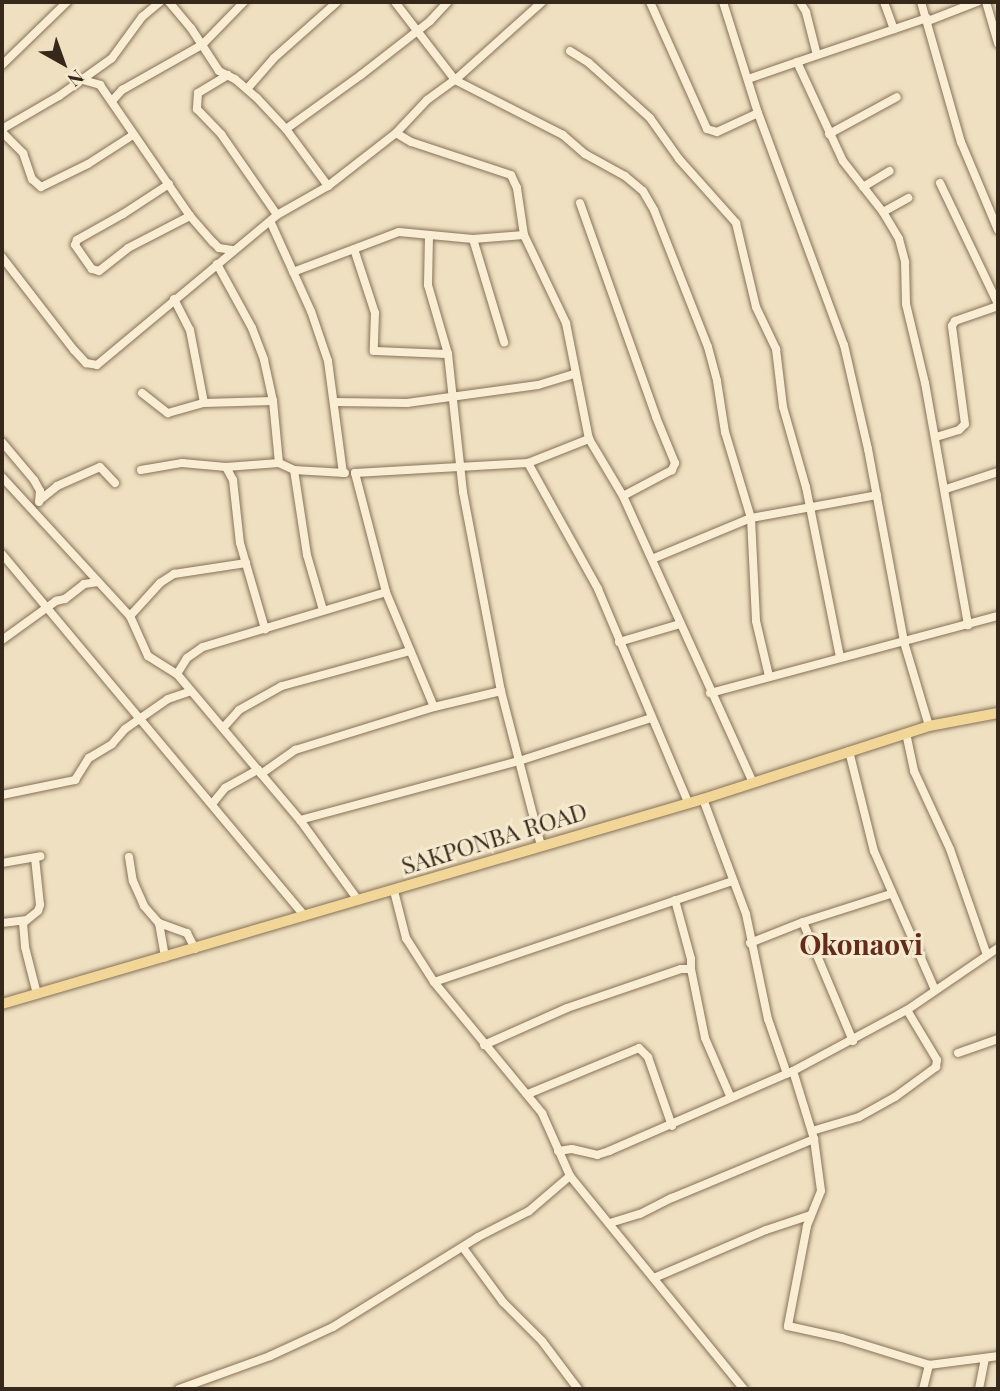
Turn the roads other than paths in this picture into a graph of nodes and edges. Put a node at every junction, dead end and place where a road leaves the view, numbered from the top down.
1 (67, 2) edge
2 (160, 2) edge
3 (169, 2) edge
4 (244, 2) edge
5 (337, 2) edge
6 (395, 2) edge
7 (449, 2) edge
8 (542, 2) edge
9 (650, 2) edge
10 (723, 2) edge
11 (800, 2) edge
12 (884, 2) edge
13 (921, 2) edge
14 (977, 2) edge
15 (986, 2) edge
16 (927, 19) junction
17 (894, 29) junction
18 (417, 30) junction
19 (998, 43) edge
20 (202, 45) junction
21 (570, 51) dead end
22 (817, 55) junction
23 (797, 62) junction
24 (2, 65) edge
25 (228, 75) junction
26 (748, 79) junction
27 (83, 80) junction
28 (455, 80) junction
29 (247, 89) junction
30 (897, 97) dead end
31 (112, 101) junction
32 (758, 113) junction
33 (286, 129) junction
34 (2, 130) edge
35 (396, 133) junction
36 (829, 134) junction
37 (133, 135) junction
38 (890, 171) dead end
39 (940, 183) dead end
40 (169, 184) junction
41 (328, 186) junction
42 (863, 187) junction
43 (908, 198) dead end
44 (580, 203) dead end
45 (883, 212) junction
46 (277, 215) junction
47 (190, 216) junction
48 (271, 223) junction
49 (998, 230) edge
50 (260, 232) junction
51 (524, 235) junction
52 (429, 236) junction
53 (276, 237) junction
54 (473, 239) junction
55 (354, 249) junction
56 (234, 250) junction
57 (2, 257) edge
58 (217, 264) junction
59 (293, 272) junction
60 (174, 299) junction
61 (998, 305) edge
62 (504, 342) dead end
63 (448, 354) junction
64 (575, 374) junction
65 (142, 393) dead end
66 (454, 397) junction
67 (273, 401) junction
68 (335, 402) junction
69 (204, 403) junction
70 (936, 437) junction
71 (589, 439) junction
72 (2, 442) edge
73 (279, 463) junction
74 (528, 463) junction
75 (460, 465) junction
76 (226, 467) junction
77 (141, 470) dead end
78 (294, 470) junction
79 (998, 472) edge
80 (343, 473) junction
81 (355, 473) junction
82 (2, 477) edge
83 (115, 483) dead end
84 (946, 489) junction
85 (877, 495) junction
86 (623, 496) junction
87 (40, 499) junction
88 (810, 509) junction
89 (38, 515) junction
90 (751, 518) junction
91 (2, 554) edge
92 (652, 559) junction
93 (246, 563) junction
94 (98, 582) junction
95 (386, 592) junction
96 (48, 610) junction
97 (323, 610) junction
98 (130, 616) junction
99 (998, 616) edge
100 (680, 624) junction
101 (968, 625) junction
102 (265, 629) junction
103 (2, 640) edge
104 (619, 642) junction
105 (904, 642) junction
106 (410, 651) junction
107 (840, 657) junction
108 (177, 674) junction
109 (769, 676) junction
110 (191, 691) junction
111 (501, 691) junction
112 (710, 693) junction
113 (434, 707) junction
114 (998, 713) edge
115 (651, 718) junction
116 (139, 719) junction
117 (929, 726) junction
118 (223, 728) junction
119 (906, 733) junction
120 (849, 751) junction
121 (519, 761) junction
122 (259, 772) junction
123 (752, 781) junction
124 (2, 795) edge
125 (703, 799) junction
126 (688, 802) junction
127 (212, 804) junction
128 (300, 820) junction
129 (541, 846) junction
130 (129, 857) dead end
131 (2, 863) edge
132 (733, 881) junction
133 (394, 891) junction
134 (891, 894) junction
135 (675, 900) junction
136 (358, 901) junction
137 (305, 916) junction
138 (25, 920) junction
139 (803, 922) junction
140 (2, 923) edge
141 (159, 923) junction
142 (750, 943) junction
143 (998, 948) edge
144 (195, 949) junction
145 (987, 955) junction
146 (165, 957) junction
147 (691, 969) junction
148 (434, 982) junction
149 (935, 989) junction
150 (37, 994) junction
151 (2, 1004) edge
152 (906, 1010) junction
153 (998, 1039) edge
154 (853, 1041) junction
155 (484, 1045) junction
156 (958, 1053) dead end
157 (790, 1073) junction
158 (528, 1094) junction
159 (730, 1098) junction
160 (671, 1126) junction
161 (813, 1135) junction
162 (558, 1151) junction
163 (570, 1176) junction
164 (811, 1215) junction
165 (610, 1223) junction
166 (464, 1248) junction
167 (654, 1278) junction
168 (998, 1356) edge
169 (985, 1359) junction
170 (929, 1365) junction
171 (179, 1389) edge
172 (578, 1389) edge
173 (744, 1389) edge
174 (923, 1389) edge
175 (979, 1389) edge

1 - 24 street
2 - 27 street
3 - 20 street
4 - 20 street
5 - 29 street
6 - 18 street
7 - 18 street
8 - 28 street
9 - 32 street
10 - 26 street
11 - 22 street
12 - 17 street
13 - 16 street
14 - 16 street
15 - 19 street
16 - 17 street
16 - 49 street
17 - 22 street
18 - 28 street
18 - 33 street
20 - 25 street
20 - 31 street
21 - 88 street
22 - 23 street
23 - 26 street
23 - 36 street
25 - 29 street
25 - 46 street
26 - 32 street
27 - 31 street
27 - 34 street
28 - 35 street
28 - 90 street
29 - 33 street
30 - 36 street
31 - 37 street
32 - 85 street
33 - 41 street
34 - 37 street
35 - 41 street
35 - 51 street
36 - 42 street
37 - 40 street
38 - 42 street
39 - 61 street
40 - 47 street
40 - 47 street
41 - 46 street
42 - 45 street
43 - 45 street
44 - 86 street
45 - 70 street
46 - 48 street
47 - 56 street
48 - 50 street
48 - 53 street
50 - 53 street
50 - 56 street
51 - 54 street
51 - 64 street
52 - 54 street
52 - 55 street
52 - 63 street
53 - 59 street
54 - 62 street
55 - 59 street
55 - 63 street
56 - 58 street
57 - 60 street
58 - 60 street
58 - 67 street
59 - 68 street
60 - 69 street
61 - 70 street
63 - 66 street
64 - 66 street
64 - 71 street
65 - 69 street
66 - 68 street
66 - 75 street
67 - 69 street
67 - 73 street
68 - 80 street
70 - 84 street
71 - 74 street
71 - 86 street
72 - 87 street
73 - 76 street
73 - 78 street
74 - 75 street
74 - 104 street
75 - 81 street
75 - 111 street
76 - 77 street
76 - 93 street
78 - 80 street
78 - 97 street
79 - 84 street
80 - 81 street
81 - 95 street
82 - 89 street
83 - 87 street
84 - 101 street
85 - 88 street
85 - 105 street
86 - 92 street
87 - 89 street
88 - 90 street
88 - 107 street
89 - 94 street
90 - 92 street
90 - 109 street
91 - 96 street
92 - 100 street
93 - 98 street
93 - 102 street
94 - 96 street
94 - 98 street
95 - 97 street
95 - 106 street
96 - 103 street
96 - 116 street
97 - 102 street
98 - 108 street
99 - 101 street
100 - 104 street
100 - 112 street
101 - 105 street
102 - 108 street
104 - 115 street
105 - 107 street
105 - 117 street
106 - 113 street
106 - 118 street
107 - 109 street
108 - 110 street
109 - 112 street
110 - 116 street
110 - 118 street
111 - 113 street
111 - 121 street
112 - 123 street
113 - 122 street
114 - 117 main road, SAKPONBA ROAD
115 - 121 street
115 - 126 street
116 - 124 street
116 - 127 street
117 - 119 main road, SAKPONBA ROAD
118 - 122 street
119 - 120 main road, SAKPONBA ROAD
119 - 145 street
120 - 123 main road, SAKPONBA ROAD
120 - 134 street
121 - 128 street
121 - 129 street
122 - 127 street
122 - 128 street
123 - 125 main road, SAKPONBA ROAD
125 - 126 main road, SAKPONBA ROAD
125 - 132 street
126 - 129 main road, SAKPONBA ROAD
127 - 137 street
128 - 136 street
129 - 133 main road, SAKPONBA ROAD
130 - 141 street
131 - 138 street
132 - 135 street
132 - 142 street
133 - 136 main road, SAKPONBA ROAD
133 - 148 street
134 - 139 street
134 - 149 street
135 - 147 street
135 - 148 street
136 - 137 main road, SAKPONBA ROAD
137 - 144 main road, SAKPONBA ROAD
138 - 140 street
138 - 150 street
139 - 142 street
139 - 154 street
141 - 144 street
141 - 146 street
142 - 157 street
143 - 145 street
144 - 146 main road, SAKPONBA ROAD
145 - 149 street
146 - 150 main road, SAKPONBA ROAD
147 - 155 street
147 - 159 street
148 - 155 street
149 - 152 street
150 - 151 main road, SAKPONBA ROAD
152 - 154 street
152 - 161 street
153 - 156 street
154 - 157 street
155 - 158 street
157 - 159 street
157 - 161 street
158 - 160 street
158 - 162 street
159 - 160 street
160 - 162 street
161 - 164 street
161 - 165 street
162 - 163 street
163 - 165 street
163 - 166 street
164 - 167 street
164 - 170 street
165 - 167 street
166 - 171 street
166 - 172 street
167 - 173 street
168 - 169 street
169 - 170 street
169 - 175 street
170 - 174 street

